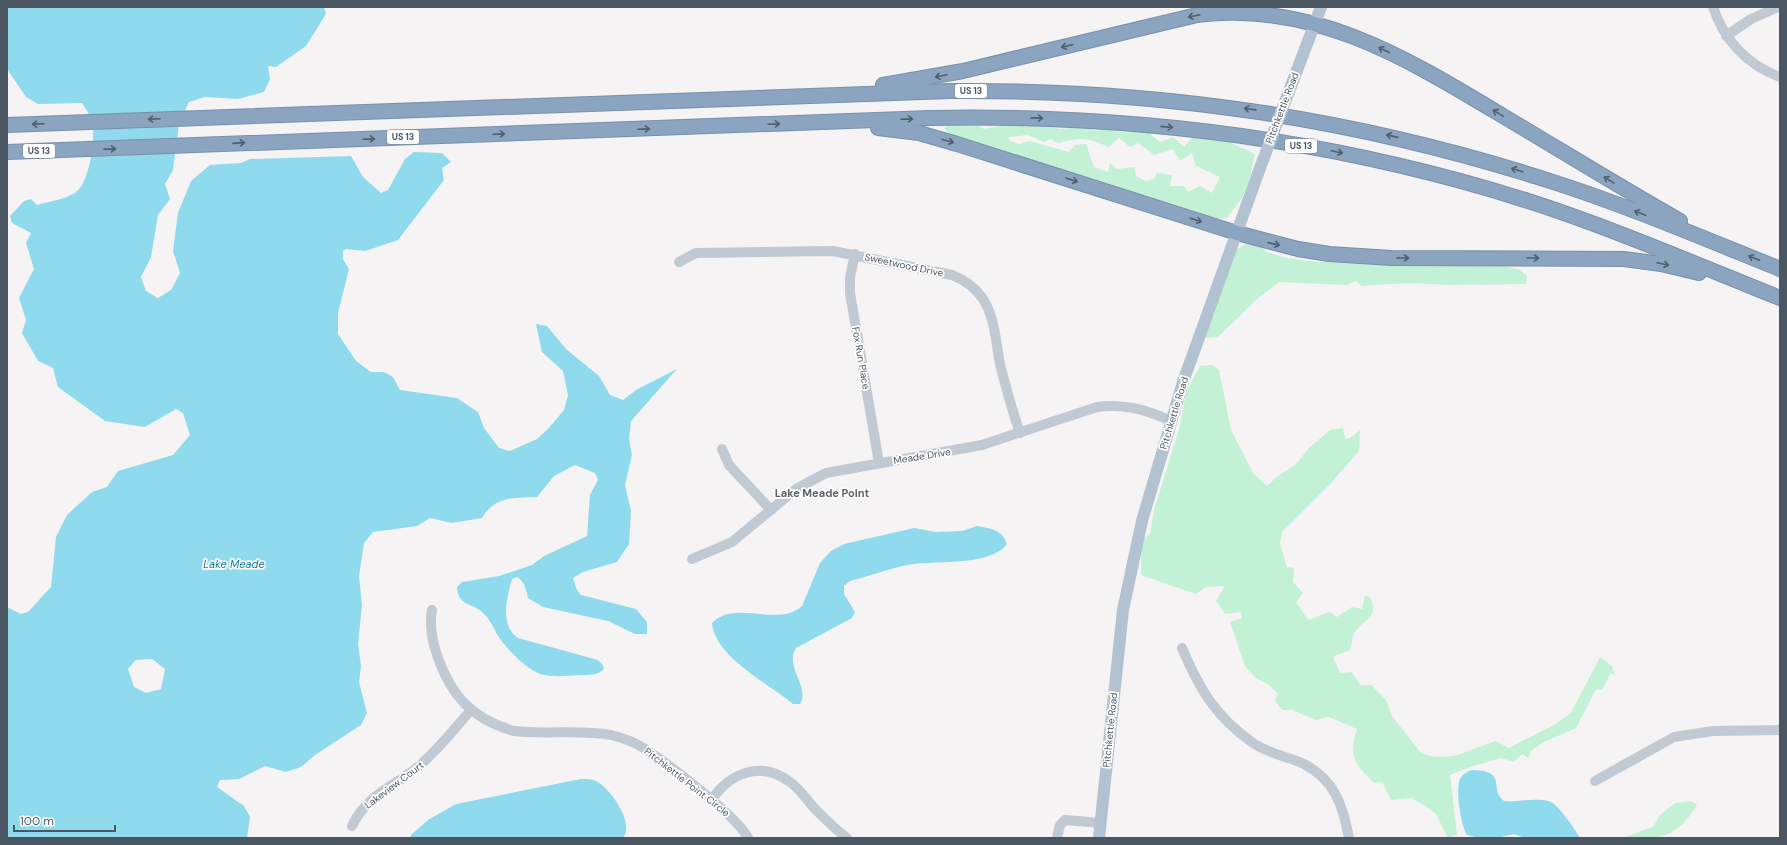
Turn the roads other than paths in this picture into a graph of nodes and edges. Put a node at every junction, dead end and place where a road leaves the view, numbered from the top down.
1 (1321, 7) edge
2 (1713, 7) edge
3 (1778, 7) edge
4 (1316, 22) junction
5 (1726, 36) junction
6 (1780, 77) edge
7 (792, 96) junction
8 (798, 123) junction
9 (7, 125) edge
10 (7, 152) edge
11 (1237, 233) junction
12 (1728, 248) junction
13 (855, 254) junction
14 (679, 262) dead end
15 (1780, 269) edge
16 (1778, 297) edge
17 (1171, 421) junction
18 (1020, 433) junction
19 (722, 449) dead end
20 (879, 463) junction
21 (771, 510) junction
22 (692, 559) dead end
23 (432, 610) dead end
24 (1182, 648) dead end
25 (471, 710) junction
26 (1780, 730) edge
27 (1594, 782) dead end
28 (711, 801) junction
29 (1101, 823) junction
30 (352, 826) dead end
31 (748, 838) edge
32 (847, 838) edge
33 (1057, 838) edge
34 (1099, 838) edge
35 (1349, 838) edge

1 - 4 main road, Pitchkettle Road
2 - 5 street
3 - 5 street
4 -> 7 highway
4 - 11 main road, Pitchkettle Road, bridge
12 -> 4 highway
5 - 6 street
7 -> 9 highway, US 13
12 -> 7 highway, US 13
10 -> 8 highway, US 13
8 -> 11 highway
8 -> 16 highway, US 13
11 -> 16 highway
11 - 17 main road, Pitchkettle Road
15 -> 12 highway, US 13
13 - 14 street, Sweetwood Drive
13 - 18 street, Sweetwood Drive
13 - 20 street, Fox Run Place
17 - 18 street, Meade Drive
17 - 29 main road, Pitchkettle Road
18 - 20 street, Meade Drive
19 - 21 street
20 - 21 street, Meade Drive
21 - 22 street, Meade Drive
23 - 25 street, Pitchkettle Point Circle
24 - 35 street
25 - 28 street, Pitchkettle Point Circle
25 - 30 street, Lakeview Court
26 - 27 street
28 - 31 street, Pitchkettle Point Circle
28 - 32 street
29 - 33 street
29 - 34 main road, Pitchkettle Road

